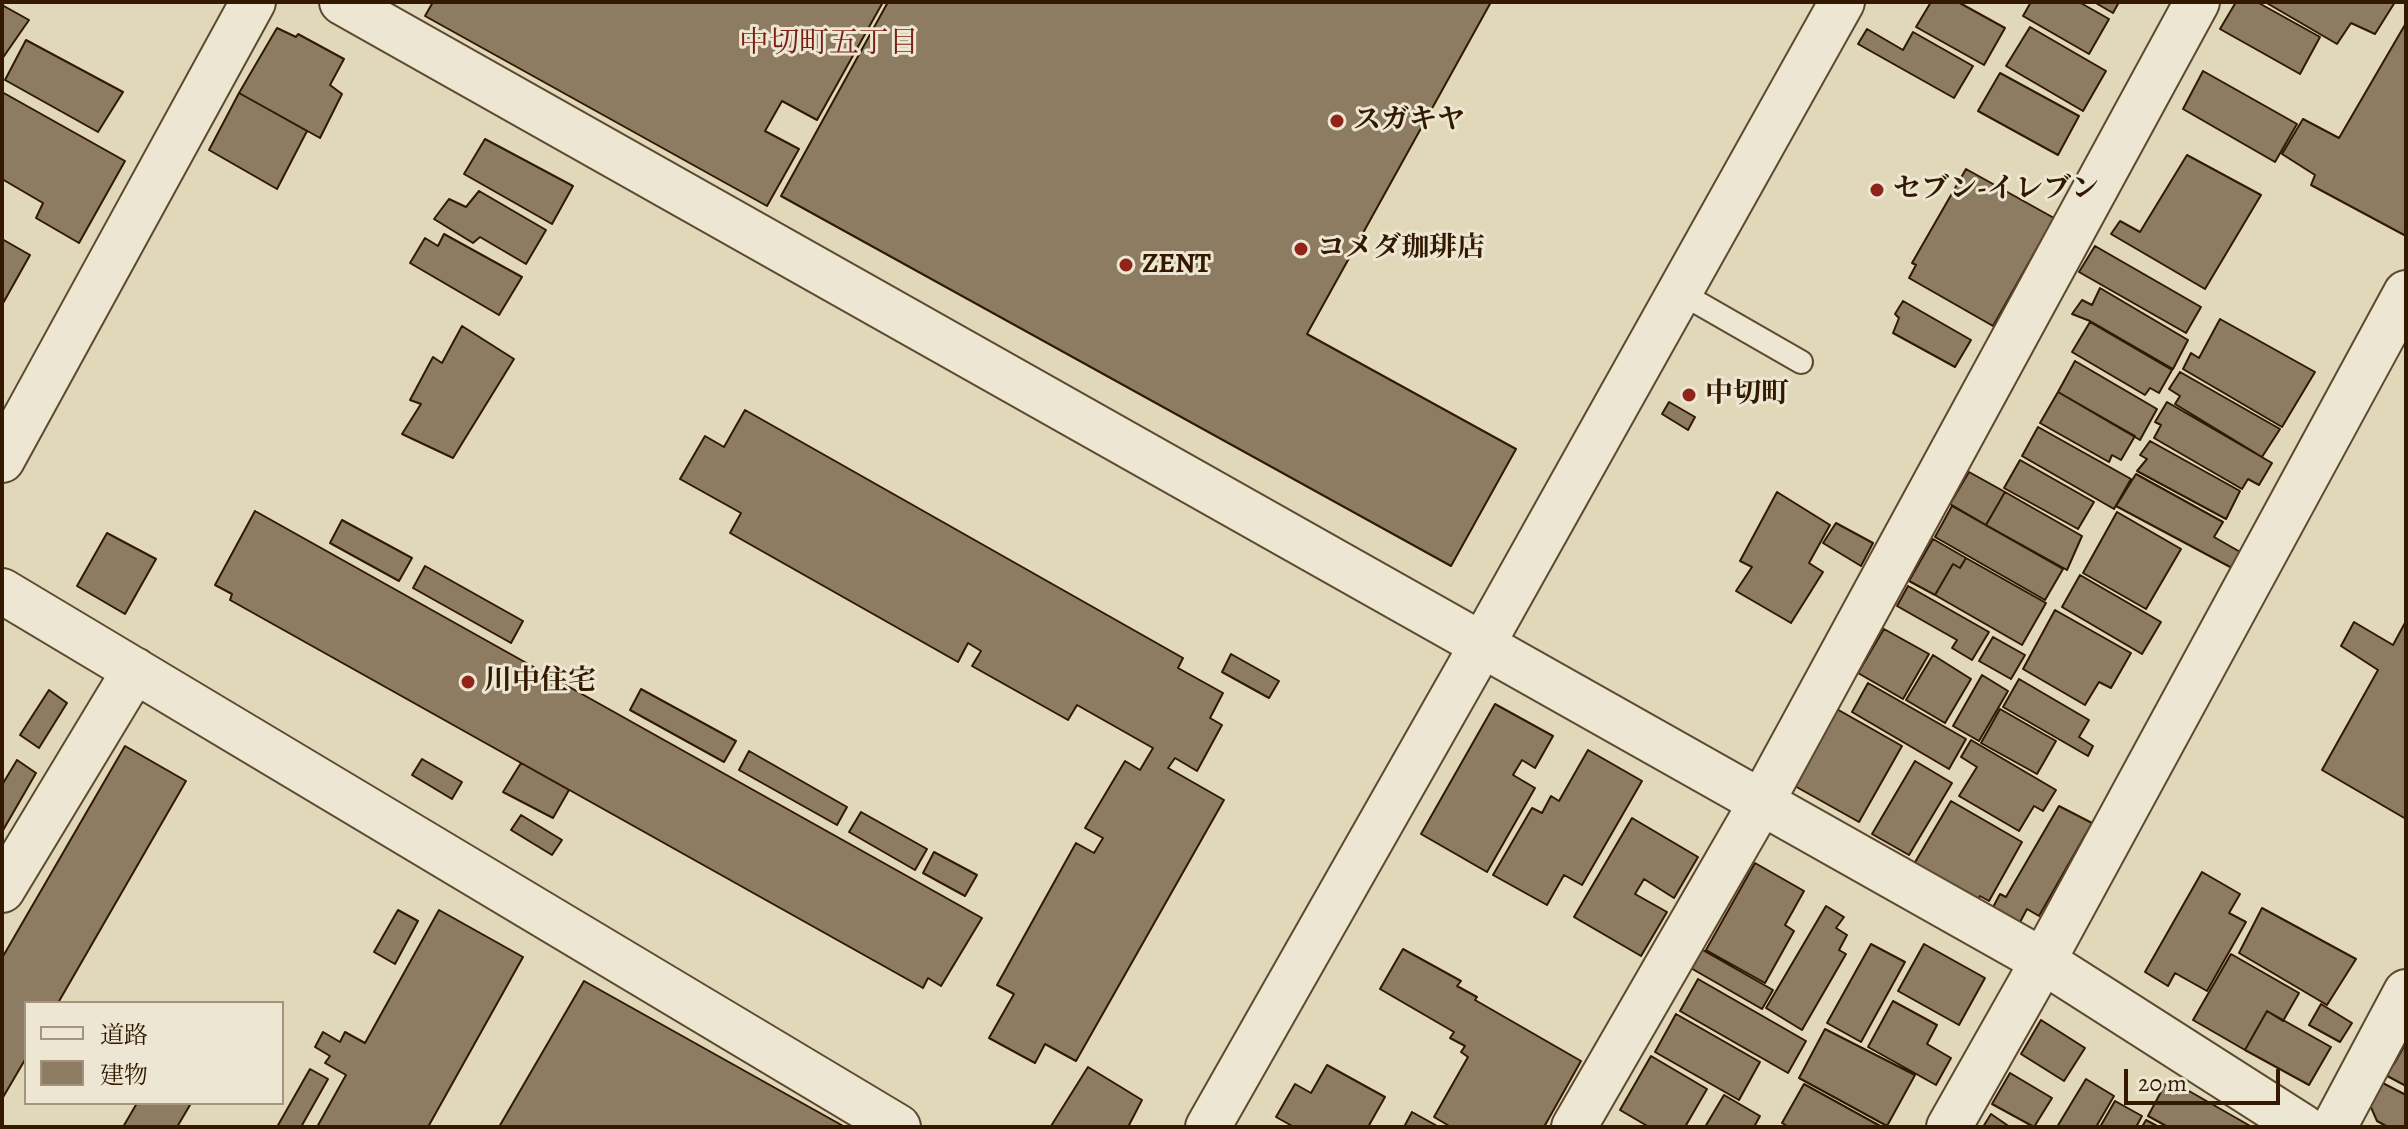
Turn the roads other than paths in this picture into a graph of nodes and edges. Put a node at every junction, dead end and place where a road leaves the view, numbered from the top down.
1 (253, 2) edge
2 (342, 2) edge
3 (1842, 2) edge
4 (2197, 2) edge
5 (1679, 292) junction
6 (2406, 293) edge
7 (1801, 362) dead end
8 (2, 460) edge
9 (2, 591) edge
10 (1482, 645) junction
11 (135, 670) junction
12 (1761, 803) junction
13 (2, 890) edge
14 (2043, 961) junction
15 (2406, 992) edge
16 (898, 1127) edge
17 (1208, 1127) edge
18 (1574, 1127) edge
19 (1949, 1127) edge
20 (2303, 1127) edge
21 (2334, 1127) edge

1 - 8 street
2 - 10 street
3 - 5 street
4 - 12 street
5 - 7 lane
5 - 10 street
6 - 14 street
9 - 11 street
10 - 12 street
10 - 17 street
11 - 13 street
11 - 16 street
12 - 14 street
12 - 18 street
14 - 19 street
14 - 20 street
15 - 21 street

